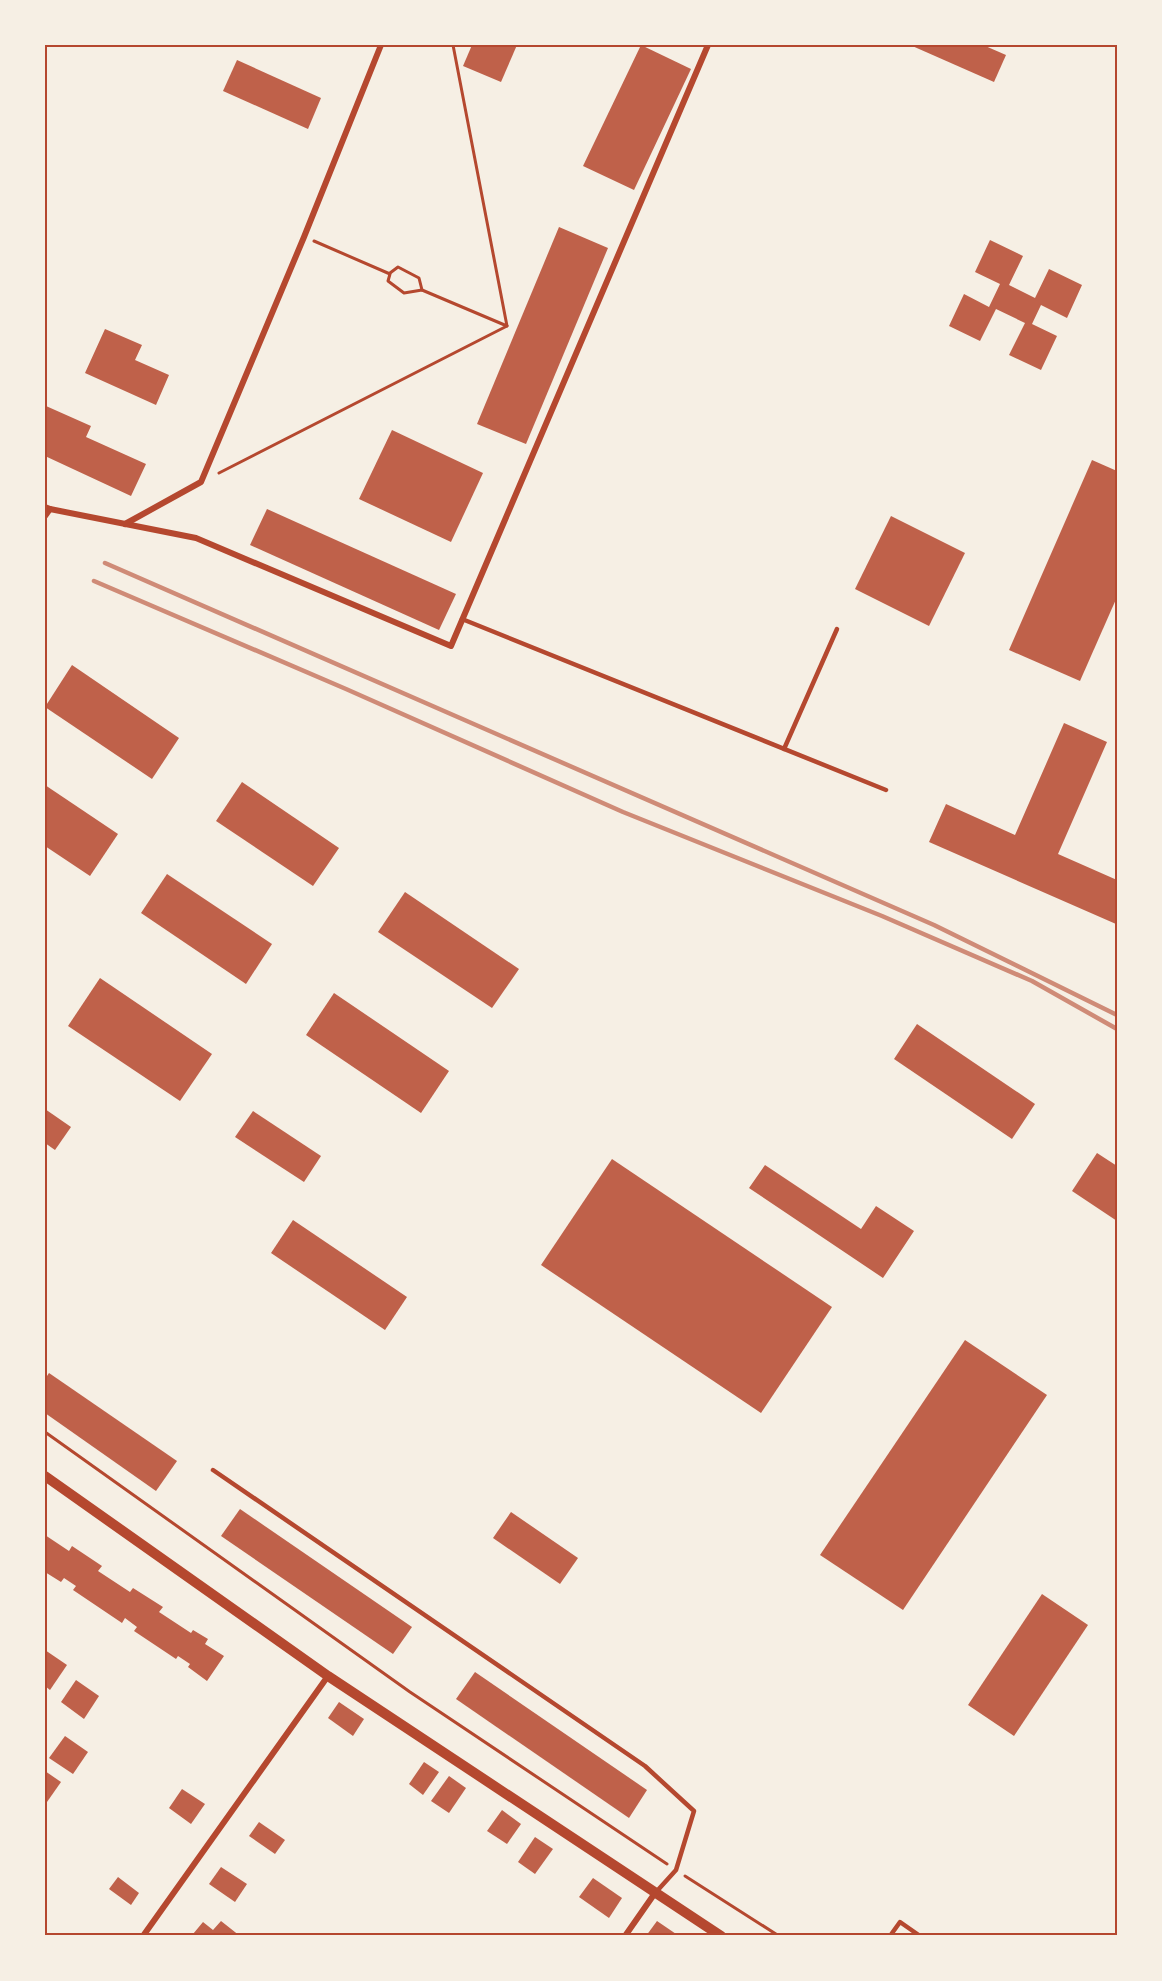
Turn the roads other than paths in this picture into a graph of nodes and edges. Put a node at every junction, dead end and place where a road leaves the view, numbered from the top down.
1 (381, 45) edge
2 (708, 45) edge
3 (47, 508) edge
4 (45, 516) edge
5 (125, 524) junction
6 (462, 619) junction
7 (837, 629) dead end
8 (784, 749) junction
9 (886, 790) dead end
10 (213, 1470) dead end
11 (45, 1476) edge
12 (327, 1676) junction
13 (655, 1893) junction
14 (142, 1936) edge
15 (625, 1936) edge
16 (721, 1936) edge
17 (890, 1936) edge
18 (920, 1936) edge

1 - 5 street
2 - 6 street
3 - 4 street
3 - 5 street
5 - 6 street
6 - 8 lane
7 - 8 lane
8 - 9 lane
10 - 13 lane
11 - 12 street
12 - 13 street
12 - 14 street
13 - 15 street
13 - 16 street
17 - 18 lane

